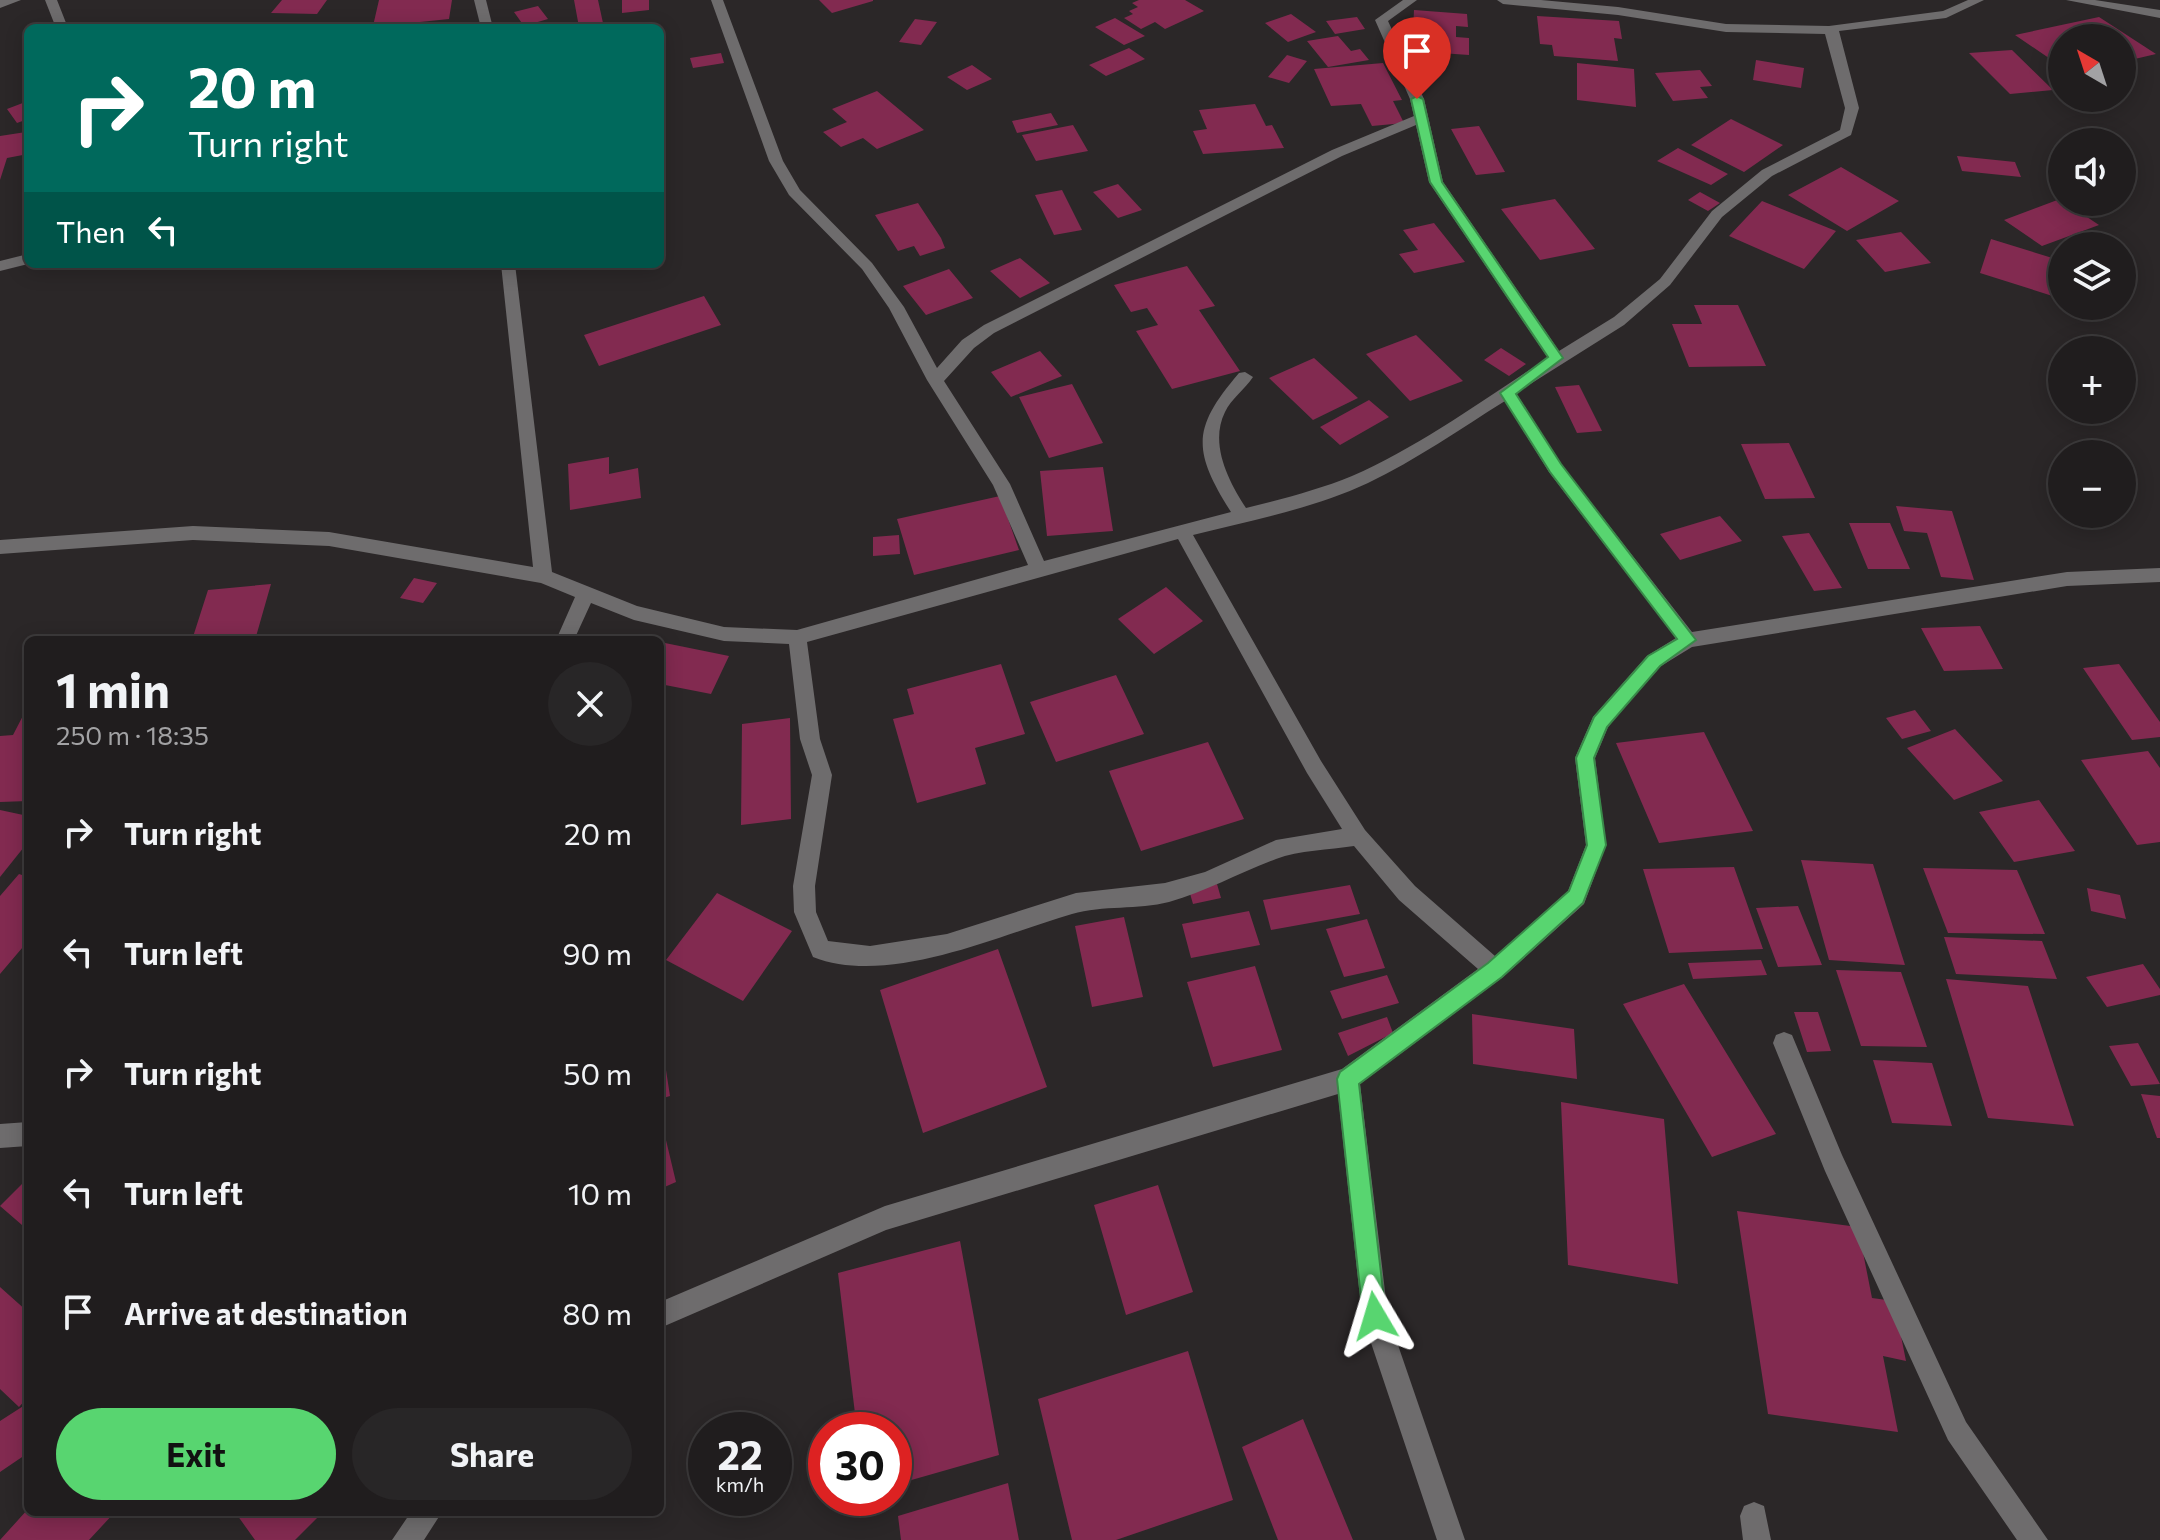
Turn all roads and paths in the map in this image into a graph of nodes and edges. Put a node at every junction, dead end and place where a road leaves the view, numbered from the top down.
1 (15, 0) edge
2 (51, 0) edge
3 (480, 0) edge
4 (717, 0) edge
5 (1411, 0) edge
6 (1503, 0) edge
7 (1978, 0) edge
8 (2072, 0) edge
9 (0, 4) edge
10 (2160, 14) edge
11 (60, 24) edge
12 (486, 24) edge
13 (1832, 30) junction
14 (1419, 119) junction
15 (24, 260) edge
16 (0, 266) edge
17 (508, 268) edge
18 (1556, 358) junction
19 (1245, 377) dead end
20 (935, 380) junction
21 (1508, 393) junction
22 (1243, 517) junction
23 (1183, 533) junction
24 (0, 547) edge
25 (1039, 569) junction
26 (2160, 575) edge
27 (543, 576) junction
28 (586, 593) junction
29 (567, 636) edge
30 (797, 637) junction
31 (1688, 640) junction
32 (1358, 836) junction
33 (1495, 970) junction
34 (1784, 1043) dead end
35 (1348, 1079) junction
36 (24, 1134) edge
37 (0, 1136) edge
38 (664, 1313) edge
39 (425, 1516) edge
40 (406, 1540) edge
41 (1451, 1540) edge
42 (2034, 1540) edge

1 - 9 street
2 - 11 street
3 - 12 street
4 - 20 street
5 - 14 street
6 - 13 street
7 - 13 street
8 - 10 street
13 - 18 street
14 - 18 street
14 - 20 street
15 - 16 street
17 - 27 street
18 - 21 street
19 - 22 street
20 - 25 street
21 - 22 street
21 - 31 street
22 - 23 street
23 - 25 street
23 - 32 street
24 - 27 street
25 - 30 street
26 - 31 street
27 - 28 street
28 - 29 street
28 - 30 street
30 - 32 street
31 - 33 street
32 - 33 street
33 - 35 street
34 - 42 street
35 - 38 street
35 - 41 street
36 - 37 street
39 - 40 street

